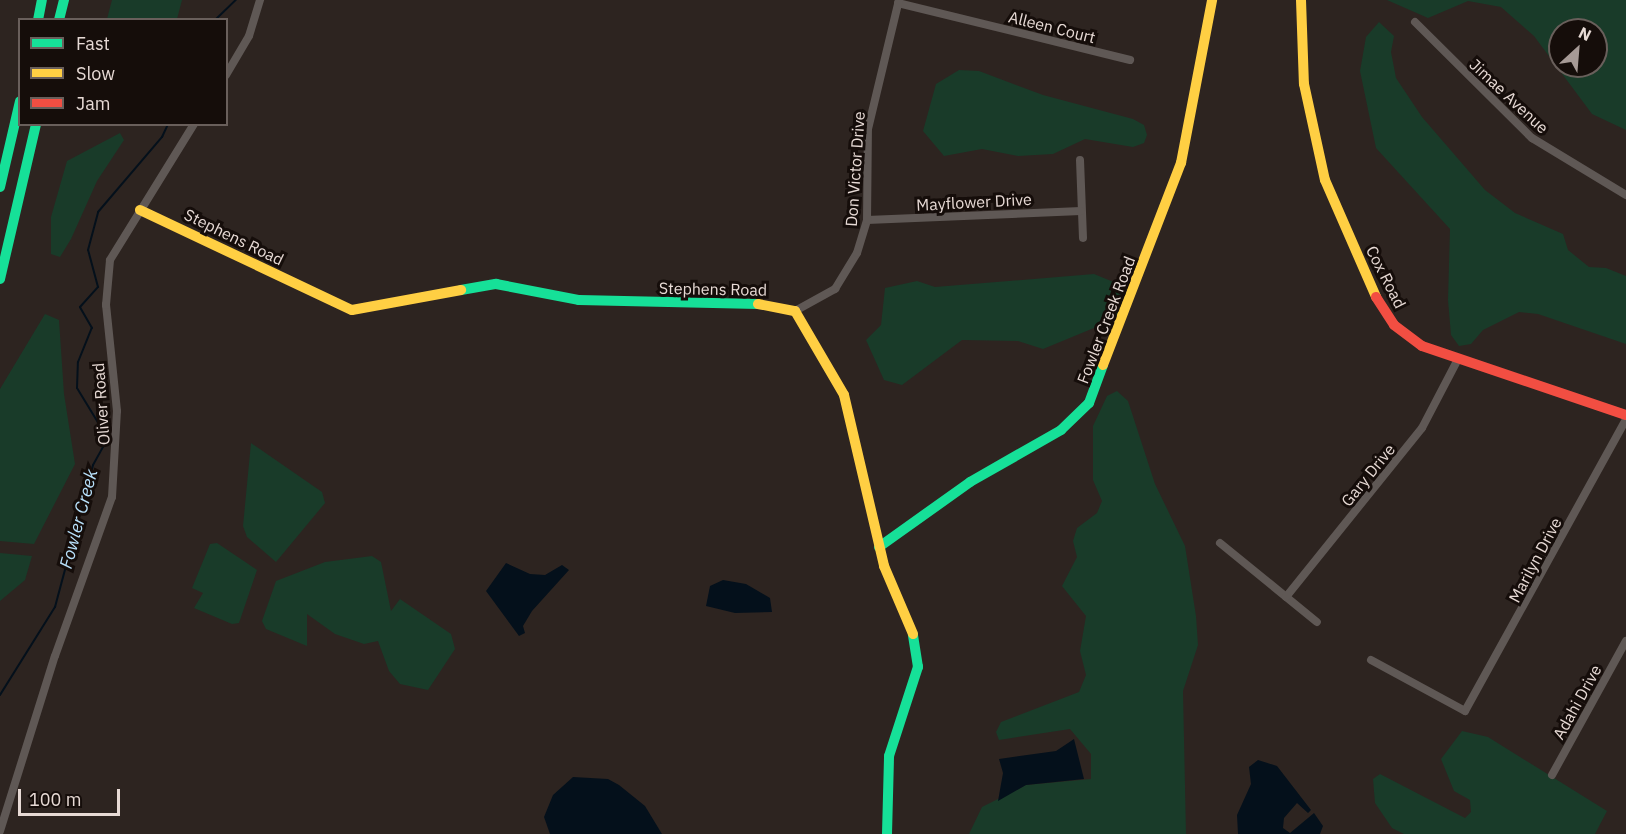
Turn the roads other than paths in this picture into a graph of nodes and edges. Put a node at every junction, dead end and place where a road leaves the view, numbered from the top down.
1 (42, 0) edge
2 (64, 0) edge
3 (260, 0) edge
4 (1212, 0) edge
5 (1301, 0) edge
6 (898, 1) edge
7 (38, 18) edge
8 (60, 18) edge
9 (1415, 22) dead end
10 (1130, 60) dead end
11 (228, 72) edge
12 (18, 110) edge
13 (36, 126) edge
14 (193, 126) edge
15 (1080, 160) dead end
16 (0, 187) edge
17 (1626, 195) edge
18 (140, 210) junction
19 (1082, 210) junction
20 (867, 220) junction
21 (1083, 237) dead end
22 (0, 279) edge
23 (795, 311) junction
24 (1457, 361) junction
25 (1626, 417) edge
26 (1220, 543) dead end
27 (879, 547) junction
28 (1286, 597) junction
29 (1317, 622) dead end
30 (1626, 641) edge
31 (1371, 660) dead end
32 (1552, 776) dead end
33 (0, 831) edge
34 (887, 834) edge

1 - 7 street
2 - 8 street
3 - 11 street
4 - 27 street, Fowler Creek Road
5 - 24 street, Cox Road
6 - 10 street, Alleen Court
6 - 20 street, Don Victor Drive
9 - 17 street, Jimae Avenue
12 - 16 street
13 - 22 street
14 - 18 street, Oliver Road
15 - 19 street
18 - 23 street, Stephens Road
18 - 33 street, Oliver Road
19 - 20 street, Mayflower Drive
19 - 21 street
20 - 23 street, Don Victor Drive
23 - 27 street
24 - 25 street, Cox Road
24 - 28 street, Gary Drive
25 - 31 street, Marilyn Drive
26 - 28 street
27 - 34 street
28 - 29 street
30 - 32 street, Adahi Drive

